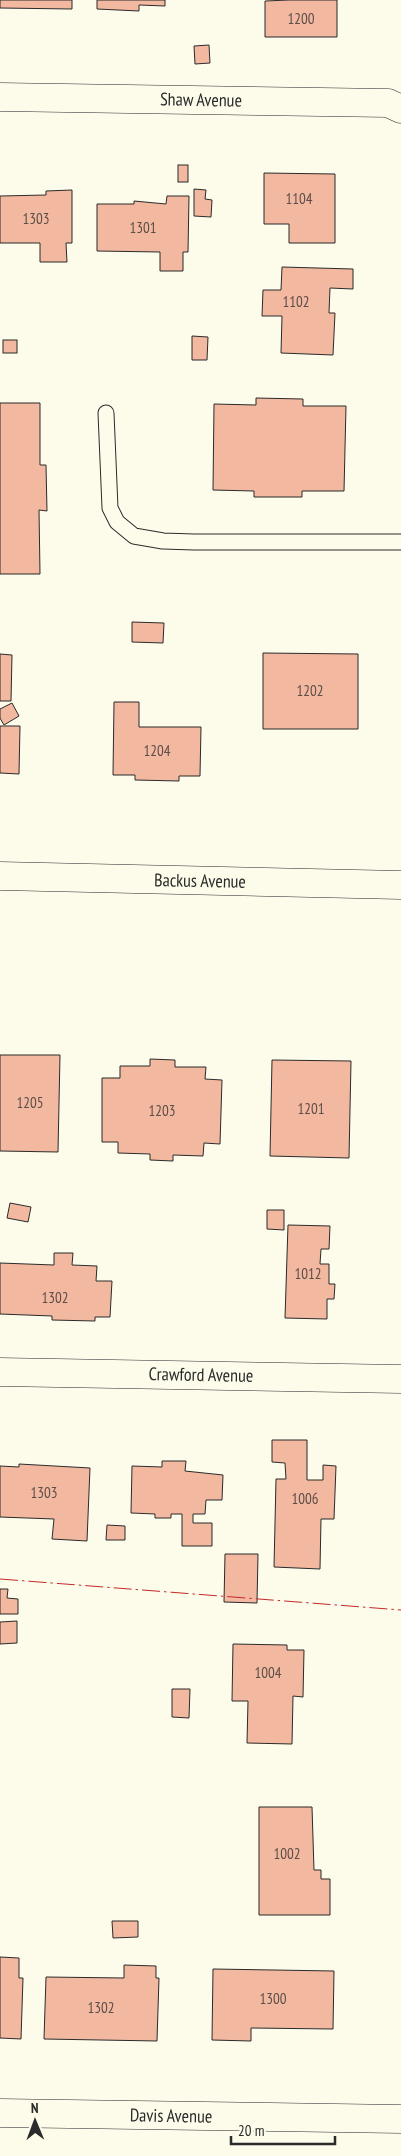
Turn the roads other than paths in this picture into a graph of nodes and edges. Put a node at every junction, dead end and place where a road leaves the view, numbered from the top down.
1 (0, 97) edge
2 (401, 109) edge
3 (106, 413) dead end
4 (401, 542) edge
5 (0, 876) edge
6 (401, 885) edge
7 (0, 1372) edge
8 (401, 1378) edge
9 (0, 2113) edge
10 (401, 2119) edge

1 - 2 street, Shaw Avenue
3 - 4 lane
5 - 6 street, Backus Avenue
7 - 8 street, Crawford Avenue
9 - 10 street, Davis Avenue

